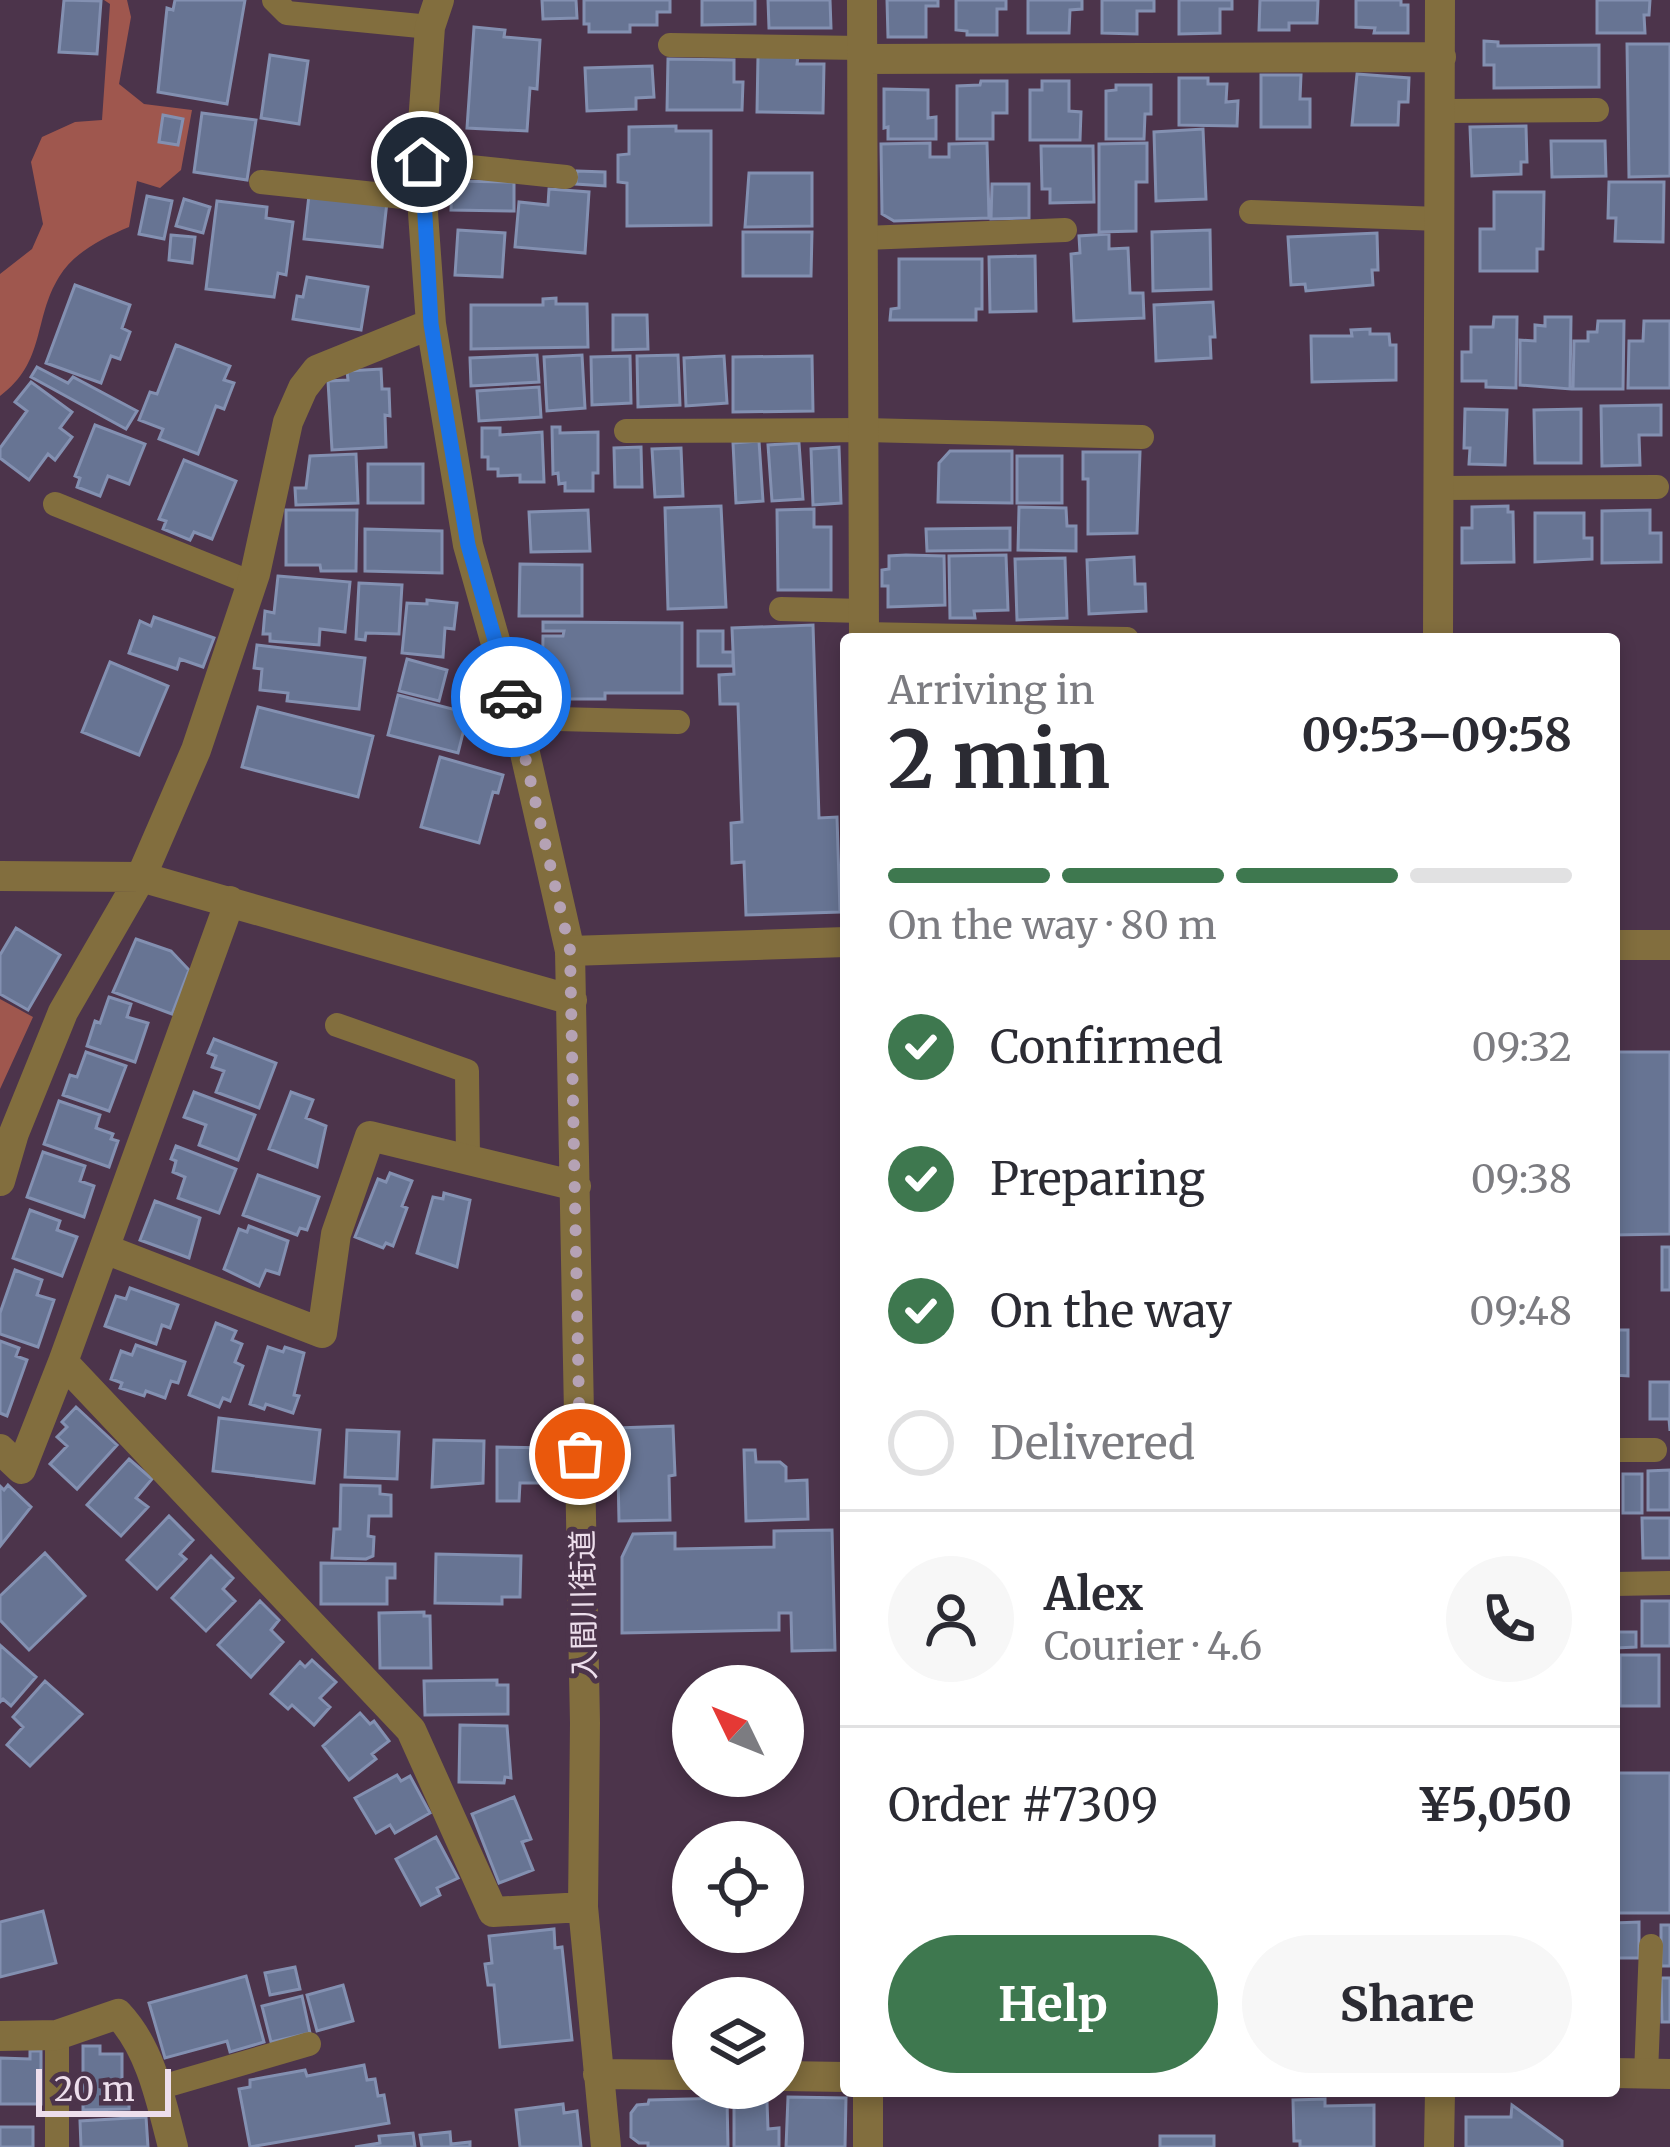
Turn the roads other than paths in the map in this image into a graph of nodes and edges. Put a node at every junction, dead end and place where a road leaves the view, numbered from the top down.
1 (274, 0) edge
2 (862, 0) edge
3 (1440, 0) edge
4 (435, 14) edge
5 (670, 45) dead end
6 (862, 53) junction
7 (1441, 57) junction
8 (1597, 110) dead end
9 (1441, 111) junction
10 (422, 162) junction
11 (566, 177) dead end
12 (261, 182) dead end
13 (422, 199) junction
14 (1251, 212) dead end
15 (1439, 219) junction
16 (1065, 230) dead end
17 (865, 238) junction
18 (431, 324) junction
19 (865, 430) junction
20 (626, 431) dead end
21 (1142, 437) dead end
22 (1657, 487) dead end
23 (1439, 488) junction
24 (55, 504) dead end
25 (252, 583) junction
26 (781, 610) dead end
27 (864, 628) edge
28 (984, 633) edge
29 (1438, 633) edge
30 (517, 718) junction
31 (678, 722) dead end
32 (0, 877) edge
33 (141, 877) junction
34 (230, 901) junction
35 (840, 942) edge
36 (1620, 945) edge
37 (1670, 945) edge
38 (570, 950) junction
39 (572, 1000) junction
40 (337, 1025) dead end
41 (468, 1160) junction
42 (0, 1180) edge
43 (576, 1186) junction
44 (105, 1250) junction
45 (63, 1363) junction
46 (0, 1449) edge
47 (1620, 1450) edge
48 (1655, 1450) dead end
49 (1670, 1583) edge
50 (1620, 1584) edge
51 (583, 1907) junction
52 (1651, 1946) dead end
53 (57, 2035) junction
54 (0, 2036) edge
55 (309, 2044) dead end
56 (1620, 2073) edge
57 (598, 2074) junction
58 (1658, 2074) edge
59 (672, 2075) edge
60 (804, 2076) edge
61 (840, 2077) edge
62 (158, 2088) junction
63 (868, 2097) edge
64 (1440, 2097) edge
65 (57, 2147) edge
66 (172, 2147) edge
67 (606, 2147) edge
68 (868, 2147) edge
69 (1439, 2147) edge

1 - 4 lane
2 - 6 street
3 - 7 street
4 - 10 street, 入間川街道
5 - 6 lane
6 - 7 street
6 - 17 street
7 - 9 street
8 - 9 lane
9 - 15 street
10 - 11 lane
10 - 13 street, 入間川街道
12 - 13 lane
13 - 18 street, 入間川街道
14 - 15 lane
15 - 23 street
16 - 17 lane
17 - 19 street
18 - 25 street
18 - 30 street, 入間川街道
19 - 20 lane
19 - 21 lane
19 - 27 street
22 - 23 lane
23 - 29 street
24 - 25 lane
25 - 33 street
26 - 27 lane
27 - 28 lane
30 - 31 lane
30 - 38 street, 入間川街道
32 - 33 street
33 - 34 street
33 - 42 street
34 - 39 street
34 - 44 street
35 - 38 street
36 - 37 street
38 - 39 street, 入間川街道
39 - 43 street, 入間川街道
40 - 41 lane
41 - 43 street
41 - 44 street
43 - 51 street, 入間川街道
44 - 45 street
45 - 46 street
45 - 51 street
47 - 48 lane
49 - 50 lane
51 - 57 street, 入間川街道
52 - 58 lane
53 - 54 street
53 - 62 street
53 - 65 lane
55 - 62 lane
56 - 58 street
57 - 59 street
57 - 67 street, 入間川街道
60 - 61 street
62 - 66 street
63 - 68 street
64 - 69 street

